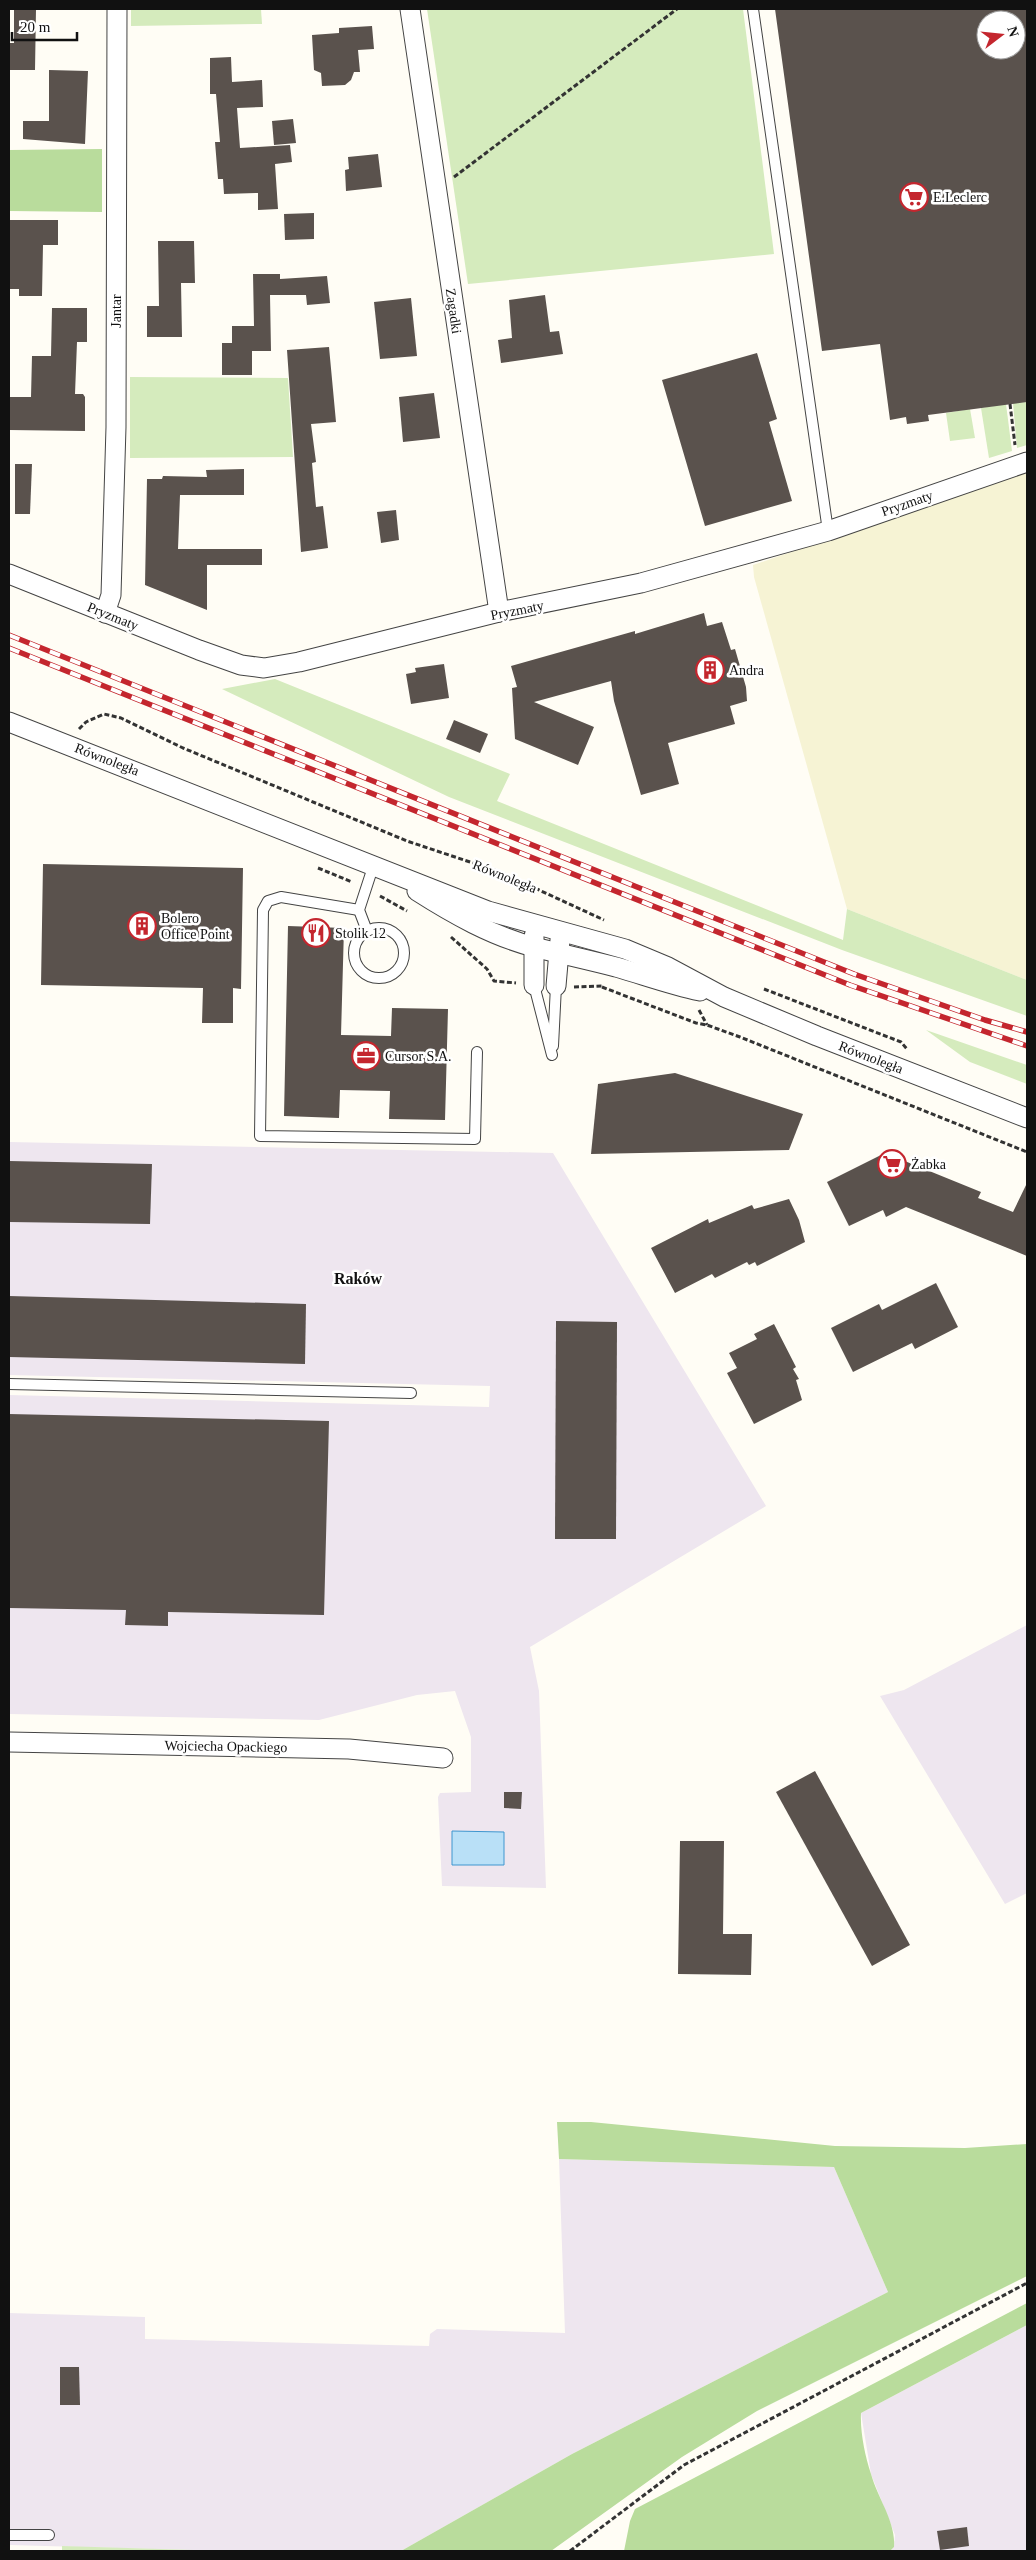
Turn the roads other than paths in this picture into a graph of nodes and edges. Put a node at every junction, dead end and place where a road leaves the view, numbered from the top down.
1 (117, 9) edge
2 (410, 9) edge
3 (753, 9) edge
4 (1021, 456) edge
5 (828, 531) junction
6 (9, 574) edge
7 (500, 612) junction
8 (104, 613) junction
9 (9, 722) edge
10 (374, 864) junction
11 (359, 910) junction
12 (535, 925) junction
13 (367, 931) junction
14 (560, 932) junction
15 (534, 947) junction
16 (560, 952) junction
17 (534, 985) joint
18 (556, 986) joint
19 (724, 997) junction
20 (476, 1052) dead end
21 (1027, 1118) edge
22 (9, 1384) edge
23 (411, 1393) dead end
24 (9, 1742) edge
25 (443, 1758) dead end
26 (9, 2535) edge
27 (49, 2535) dead end

1 - 8 street, Jantar
2 - 7 street, Zagadki
3 - 5 lane
4 - 5 street, Pryzmaty
5 - 7 street, Pryzmaty
6 - 8 street, Pryzmaty
7 - 8 street, Pryzmaty
9 - 10 street, Równoległa
10 - 11 lane
10 - 12 street, Równoległa
10 - 15 street, Równoległa
11 - 13 lane
11 - 20 lane
12 - 14 street, Równoległa
12 - 15 street
13 - 13 lane
14 - 16 street
14 - 19 street, Równoległa
15 - 16 street, Równoległa
15 - 17 street
16 - 18 street
16 - 19 street, Równoległa
17 - 18 lane
19 - 21 street, Równoległa
22 - 23 lane
24 - 25 street, Wojciecha Opackiego
26 - 27 lane

